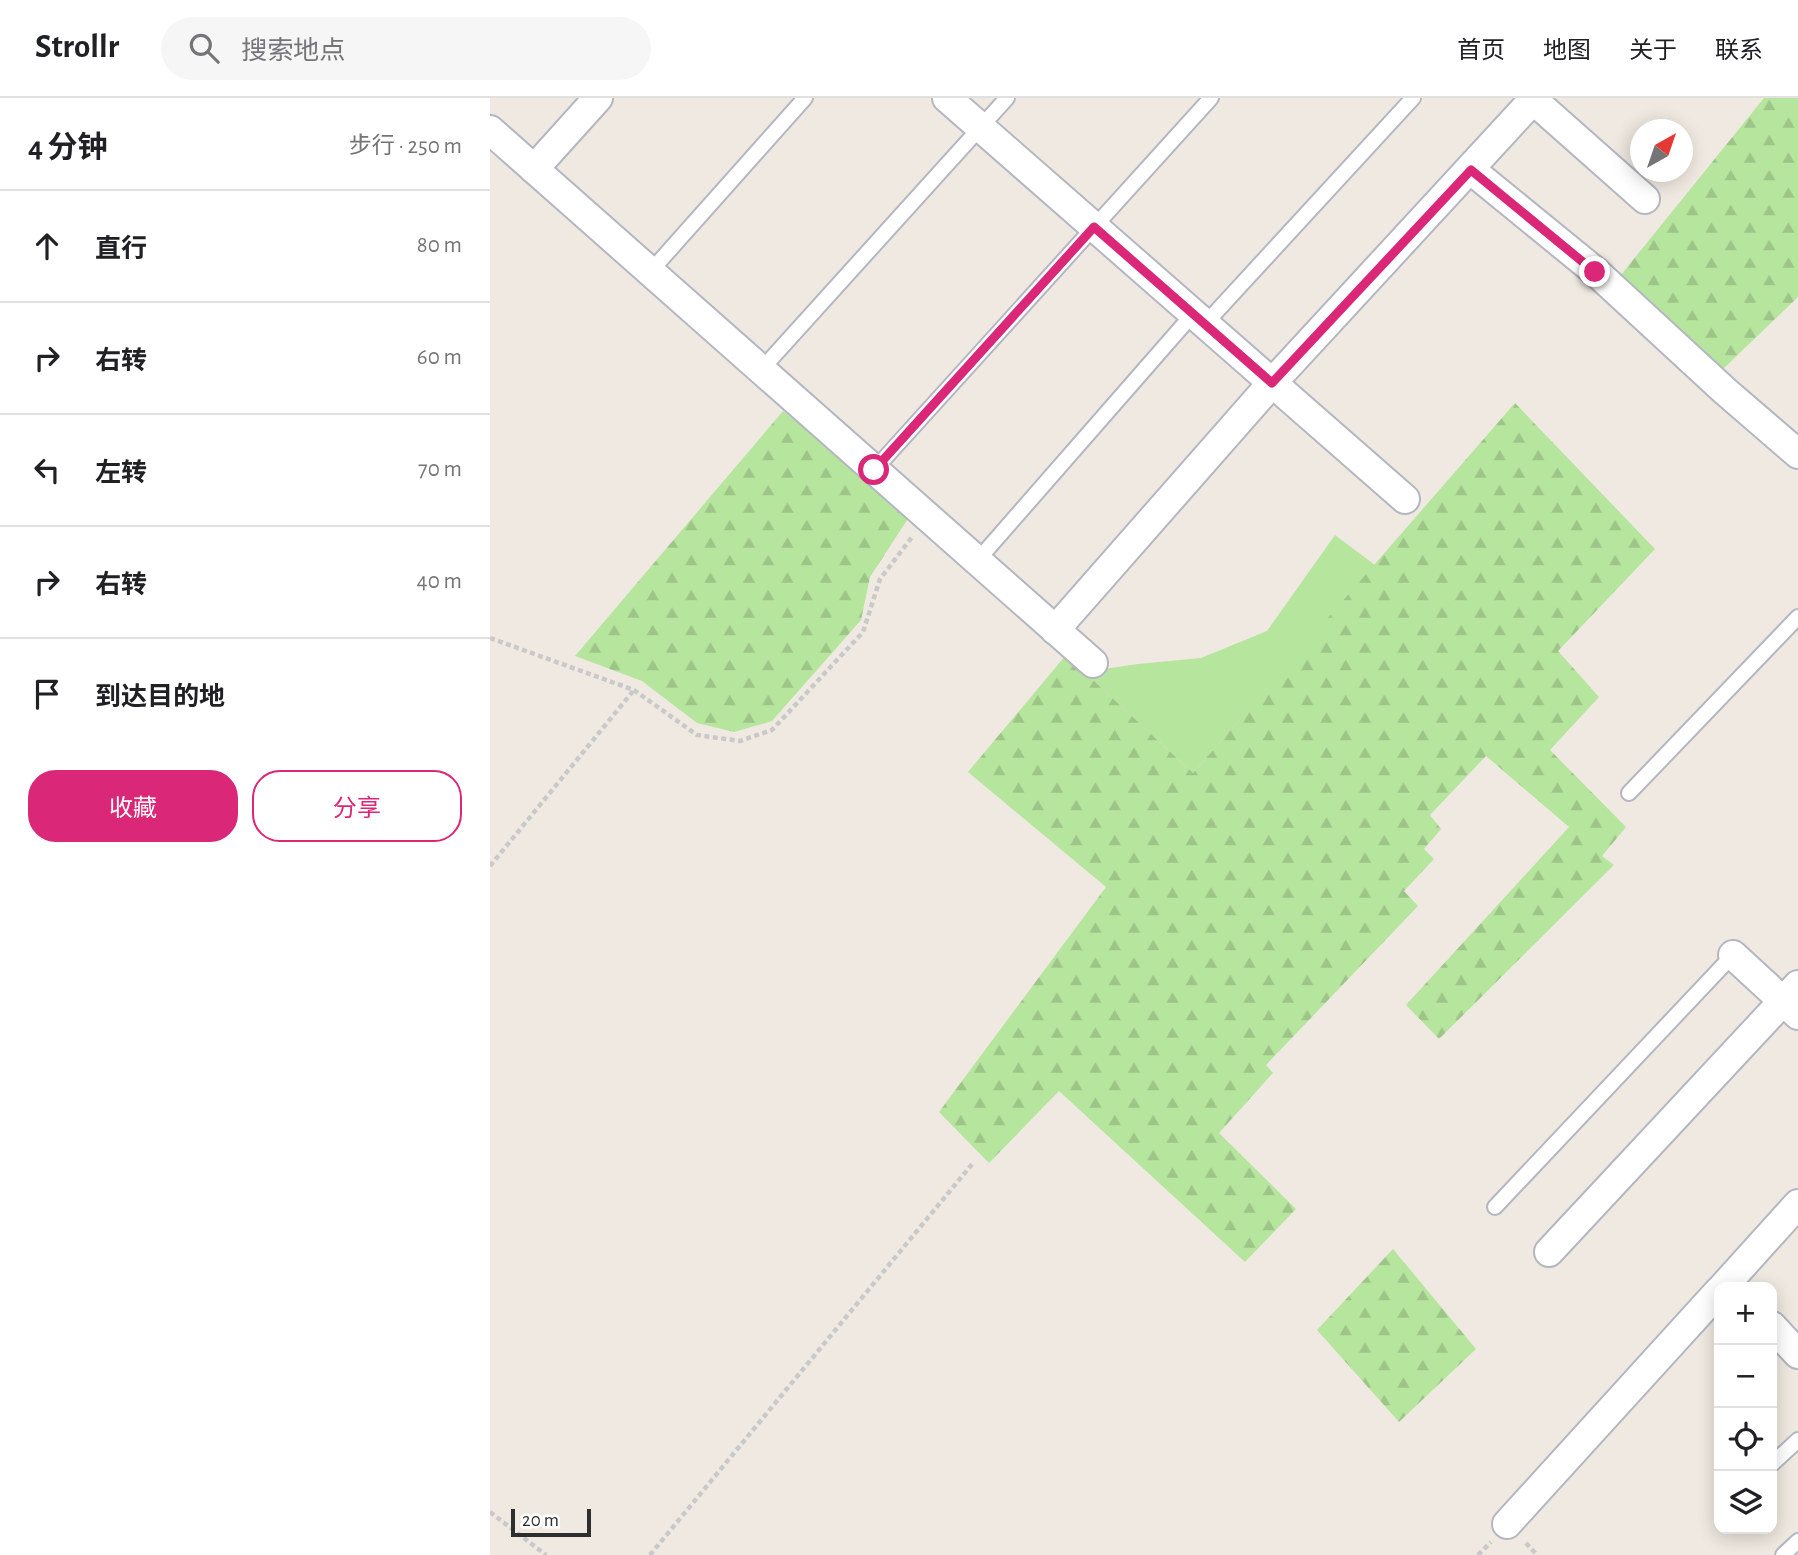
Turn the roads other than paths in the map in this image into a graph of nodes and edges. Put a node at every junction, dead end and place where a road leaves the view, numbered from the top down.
1 (598, 98) edge
2 (805, 98) edge
3 (947, 98) edge
4 (1007, 98) edge
5 (1211, 98) edge
6 (1413, 98) edge
7 (1532, 99) edge
8 (981, 127) junction
9 (490, 130) edge
10 (534, 169) junction
11 (1471, 170) junction
12 (1644, 199) dead end
13 (1094, 227) junction
14 (650, 272) junction
15 (1199, 319) junction
16 (761, 370) junction
17 (1272, 383) junction
18 (1798, 454) edge
19 (874, 470) junction
20 (1405, 499) dead end
21 (977, 561) junction
22 (1798, 617) edge
23 (1055, 629) junction
24 (1093, 663) dead end
25 (1629, 793) dead end
26 (1733, 955) joint
27 (1793, 1000) edge
28 (1798, 1204) edge
29 (1495, 1206) dead end
30 (1549, 1252) dead end
31 (1731, 1282) edge
32 (1714, 1301) edge
33 (1777, 1331) edge
34 (1798, 1354) edge
35 (1798, 1440) edge
36 (1777, 1459) edge
37 (1507, 1524) dead end
38 (1798, 1541) edge
39 (1783, 1555) edge

1 - 10 street
2 - 14 lane
3 - 8 street
4 - 8 lane
5 - 13 lane
6 - 15 lane
7 - 11 street
7 - 12 street
8 - 13 street
8 - 16 lane
9 - 10 street
10 - 14 street
11 - 17 street
11 - 18 street
13 - 15 street
13 - 19 lane
14 - 16 street
15 - 17 street
15 - 21 lane
16 - 19 street
17 - 20 street
17 - 23 street
19 - 21 street
21 - 23 street
22 - 25 lane
23 - 24 street
26 - 27 street
26 - 29 lane
27 - 30 street
28 - 31 street
32 - 37 street
33 - 34 street
35 - 36 lane
38 - 39 lane

